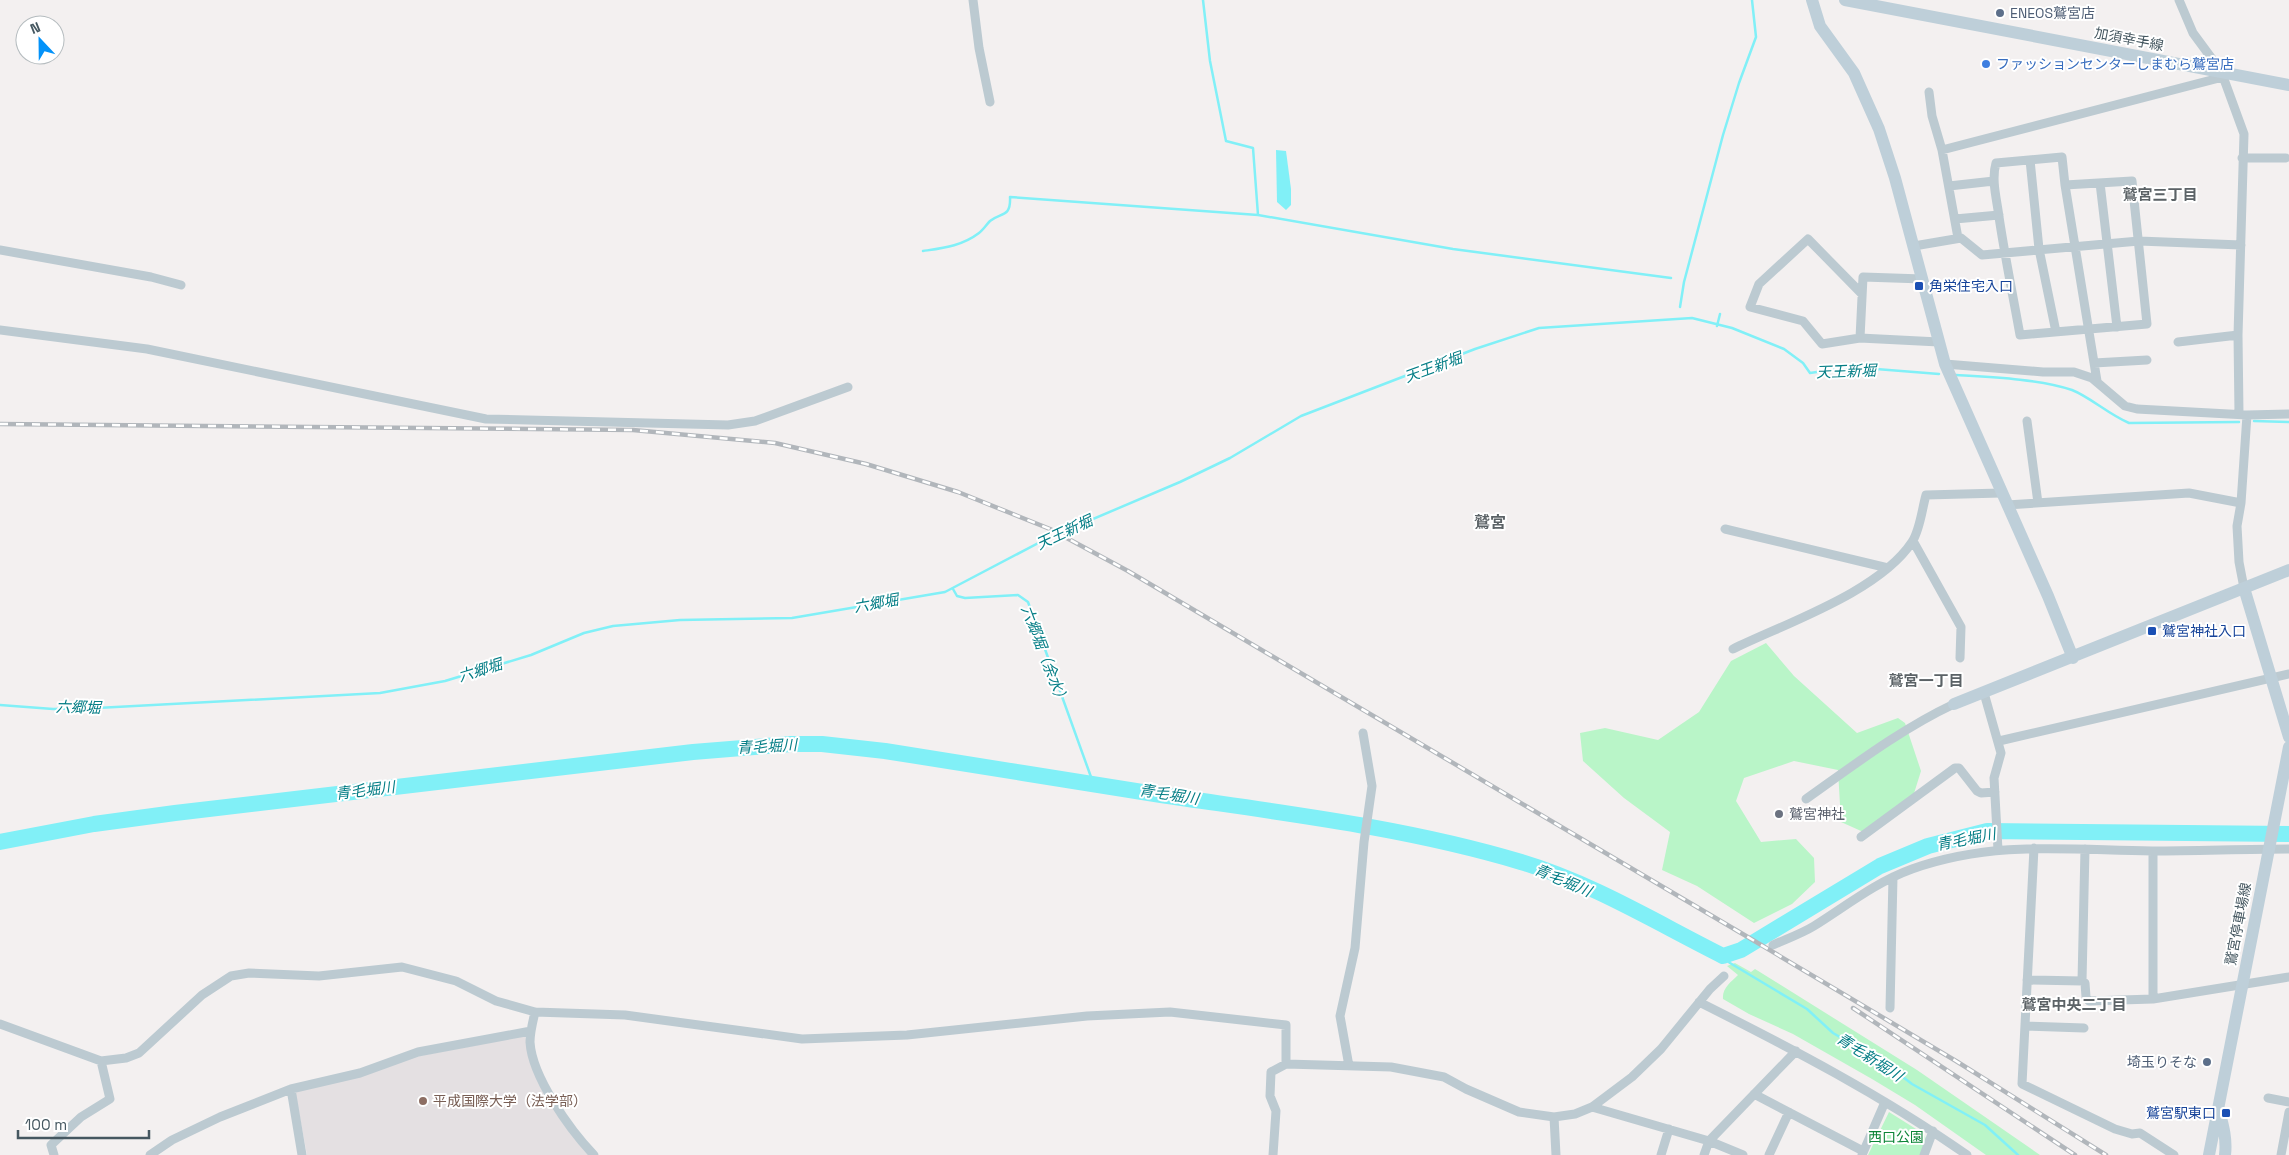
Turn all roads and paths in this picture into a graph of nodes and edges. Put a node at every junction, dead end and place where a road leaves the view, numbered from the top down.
1 (973, 0) edge
2 (1812, 0) edge
3 (1845, 0) edge
4 (2179, 0) edge
5 (2222, 74) junction
6 (2289, 85) edge
7 (1929, 92) dead end
8 (990, 102) dead end
9 (1942, 150) junction
10 (2242, 158) junction
11 (2286, 158) dead end
12 (2030, 160) junction
13 (1994, 182) junction
14 (2100, 183) junction
15 (2065, 185) junction
16 (1950, 186) junction
17 (1999, 215) junction
18 (1955, 219) junction
19 (1958, 238) junction
20 (2139, 241) junction
21 (2107, 244) junction
22 (2241, 245) junction
23 (1914, 246) junction
24 (2075, 246) junction
25 (2039, 249) junction
26 (0, 250) edge
27 (2005, 252) junction
28 (1923, 279) junction
29 (181, 285) dead end
30 (1862, 294) junction
31 (2117, 327) junction
32 (0, 330) edge
33 (2088, 330) junction
34 (2056, 332) junction
35 (2238, 335) junction
36 (1860, 338) junction
37 (1939, 342) junction
38 (2178, 342) dead end
39 (2147, 360) dead end
40 (2094, 363) junction
41 (1945, 364) junction
42 (2097, 382) junction
43 (848, 387) dead end
44 (2243, 414) junction
45 (2289, 414) edge
46 (2027, 421) dead end
47 (2001, 493) junction
48 (2241, 502) junction
49 (2038, 503) junction
50 (2007, 505) junction
51 (1725, 529) dead end
52 (1913, 541) junction
53 (1888, 568) junction
54 (2289, 570) edge
55 (2244, 588) junction
56 (1733, 649) dead end
57 (1960, 658) dead end
58 (2073, 658) junction
59 (2289, 674) edge
60 (2272, 679) junction
61 (1984, 693) junction
62 (1954, 704) joint
63 (1363, 733) dead end
64 (2289, 737) edge
65 (2000, 740) junction
66 (2289, 747) edge
67 (1995, 792) junction
68 (1806, 799) dead end
69 (1861, 837) dead end
70 (2269, 846) junction
71 (1998, 847) junction
72 (2034, 848) junction
73 (2085, 849) junction
74 (2289, 849) edge
75 (2153, 851) junction
76 (1894, 876) junction
77 (1773, 945) dead end
78 (1724, 976) dead end
79 (2289, 977) edge
80 (2027, 980) junction
81 (2082, 981) junction
82 (2242, 984) junction
83 (2153, 999) junction
84 (1699, 1002) junction
85 (1890, 1008) dead end
86 (535, 1012) junction
87 (0, 1024) edge
88 (2025, 1026) junction
89 (2084, 1028) dead end
90 (531, 1031) junction
91 (1796, 1050) junction
92 (101, 1061) junction
93 (1286, 1064) junction
94 (1349, 1066) junction
95 (291, 1089) junction
96 (1754, 1094) junction
97 (2268, 1098) dead end
98 (1885, 1102) junction
99 (2289, 1102) edge
100 (1592, 1107) junction
101 (2219, 1107) junction
102 (1789, 1112) junction
103 (2289, 1112) edge
104 (1554, 1117) junction
105 (1669, 1129) junction
106 (1933, 1131) junction
107 (1709, 1141) junction
108 (1952, 1144) junction
109 (1862, 1153) edge
110 (54, 1155) edge
111 (150, 1155) edge
112 (302, 1155) edge
113 (594, 1155) edge
114 (1273, 1155) edge
115 (1556, 1155) edge
116 (1661, 1155) edge
117 (1704, 1155) edge
118 (1742, 1155) edge
119 (1769, 1155) edge
120 (1924, 1155) edge
121 (1948, 1155) edge
122 (1967, 1155) edge
123 (2174, 1155) edge
124 (2209, 1155) edge
125 (2225, 1155) edge
126 (2281, 1155) edge

1 - 8 street
2 - 23 street
3 - 5 street, 加須幸手線
4 - 5 street
5 - 6 street, 加須幸手線
5 - 9 street
5 - 10 street
7 - 9 street
9 - 16 street
10 - 11 street
10 - 22 street
12 - 13 street
12 - 15 street
12 - 25 street
13 - 16 street
13 - 17 street
14 - 15 street
14 - 20 street
14 - 21 street
15 - 24 street
16 - 18 street
17 - 18 street
17 - 27 street
18 - 19 street
19 - 23 street
19 - 27 street
20 - 21 street
20 - 22 street
20 - 31 street
21 - 24 street
21 - 31 street
22 - 35 street
23 - 28 street
24 - 25 street
24 - 33 street
25 - 27 street
25 - 34 street
26 - 29 street
27 - 34 street
28 - 30 street
28 - 37 street
30 - 36 street
30 - 36 street
31 - 33 street
32 - 43 street
33 - 34 street
33 - 40 street
35 - 38 street
35 - 44 street
36 - 37 street
37 - 41 street
39 - 40 street
40 - 42 street
41 - 42 street
41 - 47 street
42 - 44 street
44 - 45 street
44 - 48 street
46 - 49 street
47 - 50 street
47 - 52 street
48 - 49 street
48 - 55 street
49 - 50 street
50 - 58 street
51 - 53 street
52 - 53 street
52 - 57 street
53 - 56 street
54 - 55 street
55 - 58 street
55 - 60 street
58 - 61 street
59 - 60 street
60 - 64 street
60 - 65 street
61 - 62 street
61 - 65 street
62 - 68 street
63 - 94 street
65 - 67 street
66 - 70 street, 鷲宮停車場線
67 - 69 street
67 - 71 street
70 - 74 street
70 - 75 street
70 - 82 street, 鷲宮停車場線
71 - 72 street
71 - 76 street
72 - 73 street
72 - 80 street
73 - 75 street
73 - 81 street
75 - 83 street
76 - 77 street
76 - 85 street
78 - 84 street
79 - 82 street
80 - 81 street
80 - 88 street
81 - 83 street
82 - 83 street
82 - 101 street, 鷲宮停車場線
84 - 91 street
84 - 100 street
86 - 90 street
86 - 92 street
86 - 93 street
87 - 92 street
88 - 89 street
88 - 123 street
90 - 95 street
90 - 113 street
91 - 96 street
91 - 98 street
92 - 110 street
93 - 94 street
93 - 114 street
94 - 104 street
95 - 111 street
95 - 112 street
96 - 102 street
96 - 107 street
97 - 99 street
98 - 106 street
98 - 109 street
100 - 104 street
100 - 105 street
101 - 124 street, 鷲宮停車場線
101 - 125 street
102 - 109 street
102 - 119 street
103 - 126 street
104 - 115 street
105 - 107 street
105 - 116 street
106 - 108 street
106 - 120 street
107 - 117 street
107 - 118 street
108 - 121 street
108 - 122 street

